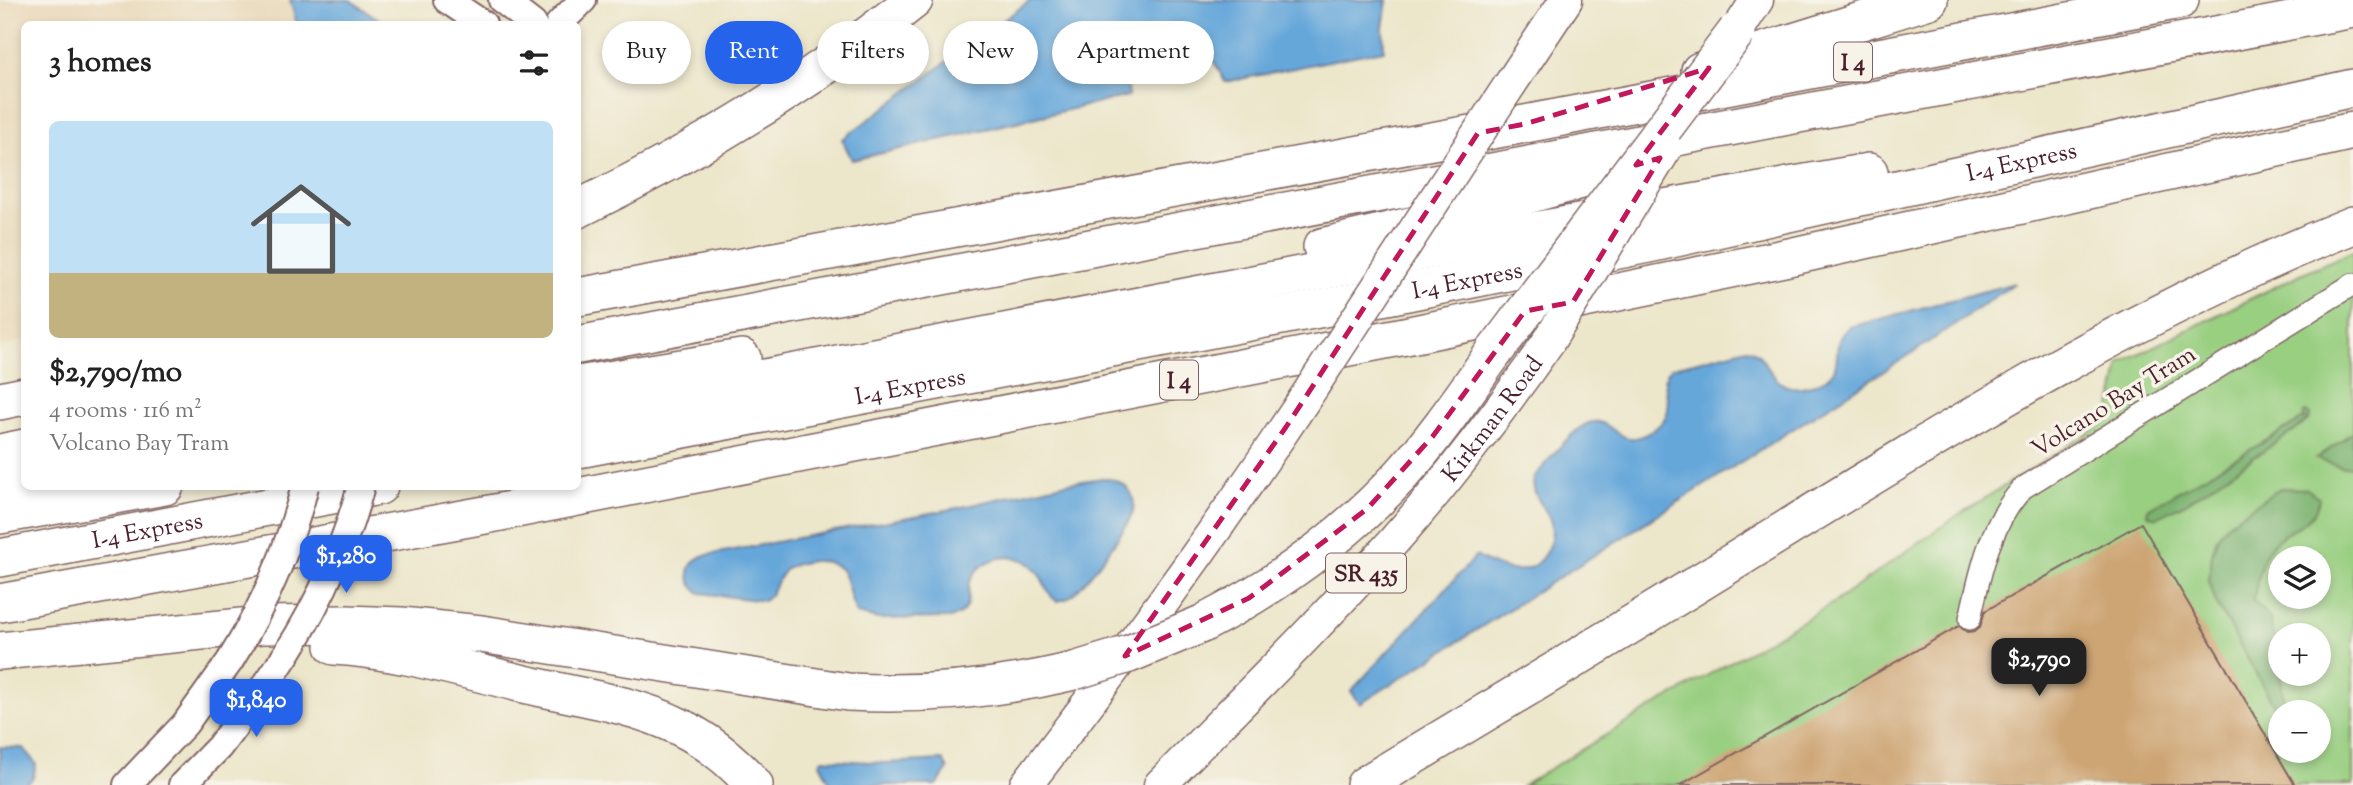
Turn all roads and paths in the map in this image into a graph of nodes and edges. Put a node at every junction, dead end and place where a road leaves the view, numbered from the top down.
1 (447, 0) edge
2 (583, 0) edge
3 (914, 0) edge
4 (1566, 0) edge
5 (1757, 0) edge
6 (1929, 0) edge
7 (2180, 0) edge
8 (504, 1) edge
9 (2353, 9) edge
10 (480, 21) edge
11 (487, 21) edge
12 (529, 21) edge
13 (562, 21) edge
14 (1737, 31) junction
15 (2353, 87) edge
16 (1853, 104) junction
17 (1525, 124) junction
18 (2353, 131) edge
19 (581, 207) edge
20 (2353, 225) edge
21 (2353, 284) edge
22 (581, 296) edge
23 (581, 344) edge
24 (581, 385) edge
25 (21, 397) edge
26 (0, 401) edge
27 (581, 413) edge
28 (581, 448) edge
29 (21, 449) edge
30 (0, 453) edge
31 (21, 485) edge
32 (0, 489) edge
33 (142, 490) edge
34 (304, 490) edge
35 (358, 490) edge
36 (360, 490) edge
37 (0, 515) edge
38 (0, 558) edge
39 (0, 603) edge
40 (1970, 620) dead end
41 (262, 625) junction
42 (0, 651) edge
43 (127, 785) edge
44 (182, 785) edge
45 (754, 785) edge
46 (1026, 785) edge
47 (1160, 785) edge
48 (1365, 785) edge

1 - 10 street
2 - 13 street
3 - 19 highway
4 - 46 main road, bridge
5 - 14 main road, Kirkman Road / SR 435
6 - 17 highway
7 - 17 highway, I 4
8 - 11 street
8 - 12 street
9 - 16 highway
14 - 41 highway, bridge
14 - 47 main road, Kirkman Road / SR 435, bridge
15 - 27 highway
15 - 28 highway, I-4 Express
16 - 23 highway
16 - 24 highway
17 - 22 highway, I 4
18 - 39 highway, I 4
20 - 48 highway
21 - 40 street, Volcano Bay Tram
25 - 26 highway
29 - 30 highway
31 - 32 highway
33 - 37 highway
34 - 43 street, bridge
35 - 38 highway, I-4 Express
36 - 44 street, bridge
41 - 42 highway
41 - 45 highway

